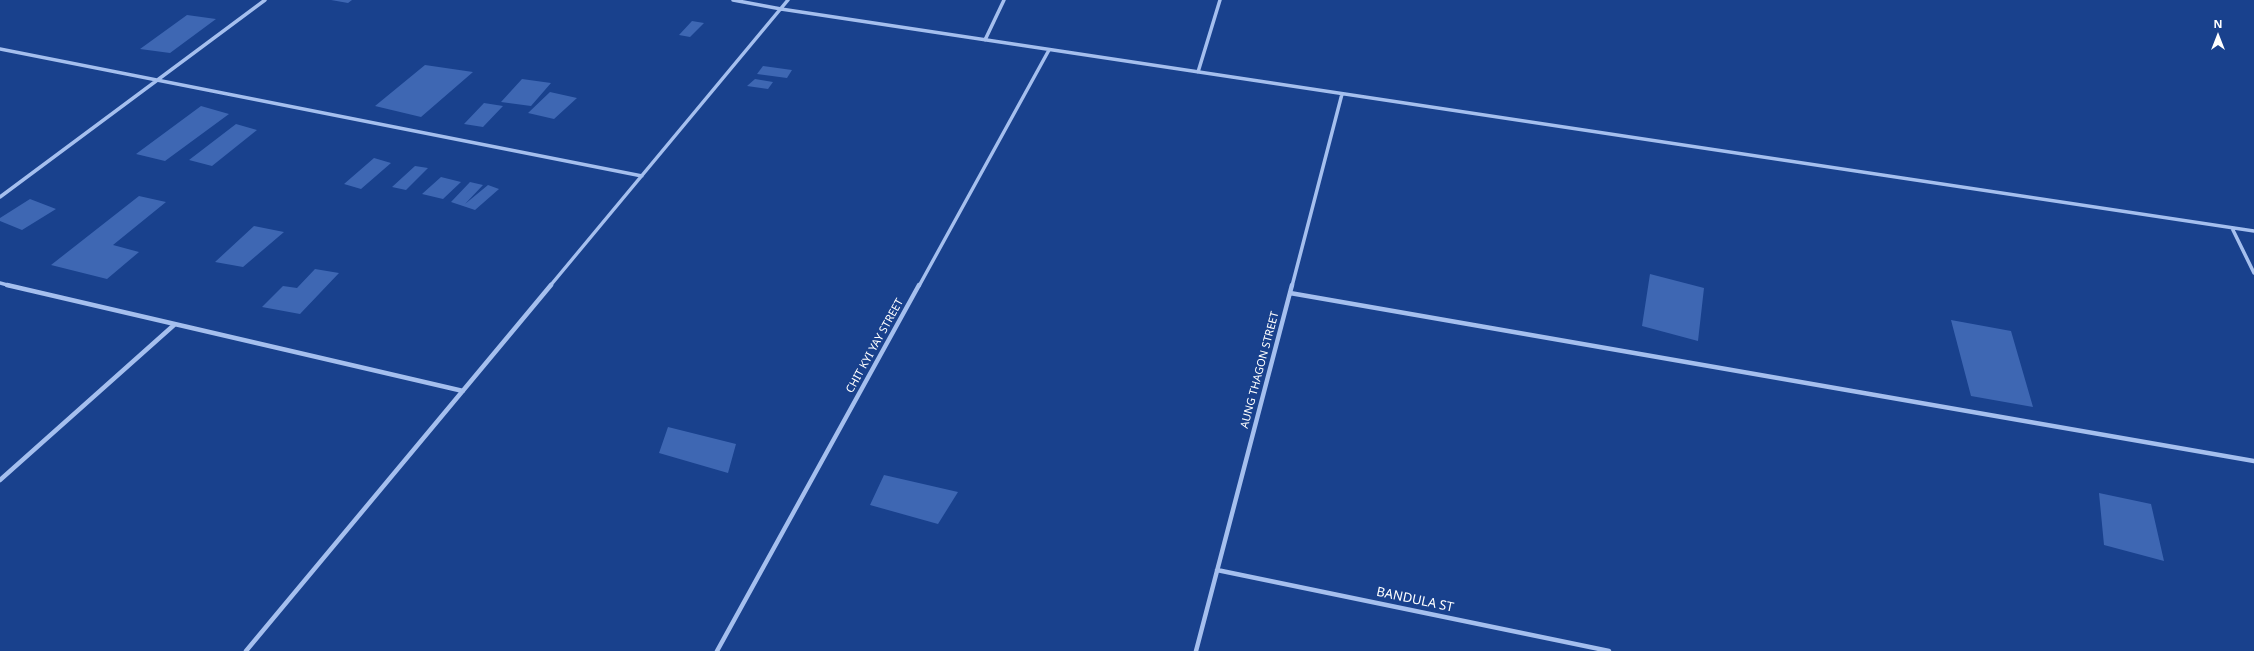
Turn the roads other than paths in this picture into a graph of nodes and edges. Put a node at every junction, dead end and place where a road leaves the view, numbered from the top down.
1 (265, 0) edge
2 (733, 0) edge
3 (788, 0) edge
4 (1004, 0) edge
5 (1220, 0) edge
6 (781, 10) junction
7 (985, 40) junction
8 (0, 49) edge
9 (1049, 50) junction
10 (1198, 72) junction
11 (158, 79) junction
12 (1342, 94) junction
13 (642, 176) junction
14 (0, 197) edge
15 (2232, 228) junction
16 (2254, 231) edge
17 (2254, 273) edge
18 (0, 282) edge
19 (1290, 293) junction
20 (174, 325) junction
21 (463, 391) junction
22 (2254, 460) edge
23 (0, 480) edge
24 (1217, 570) junction
25 (246, 651) edge
26 (718, 651) edge
27 (1196, 651) edge
28 (1609, 651) edge

1 - 11 street
2 - 6 street
3 - 6 street
4 - 7 street
5 - 10 street
6 - 7 street
6 - 13 street
7 - 9 street
8 - 11 street
9 - 10 street
9 - 26 street, CHIT KYI YAY STREET
10 - 12 street
11 - 13 street
11 - 14 street
12 - 15 street
12 - 19 street, AUNG THAGON STREET
13 - 21 street
15 - 16 street
15 - 17 street
18 - 20 street
19 - 22 street
19 - 24 street, AUNG THAGON STREET
20 - 21 street
20 - 23 street
21 - 25 street
24 - 27 street, AUNG THAGON STREET
24 - 28 street, BANDULA ST

